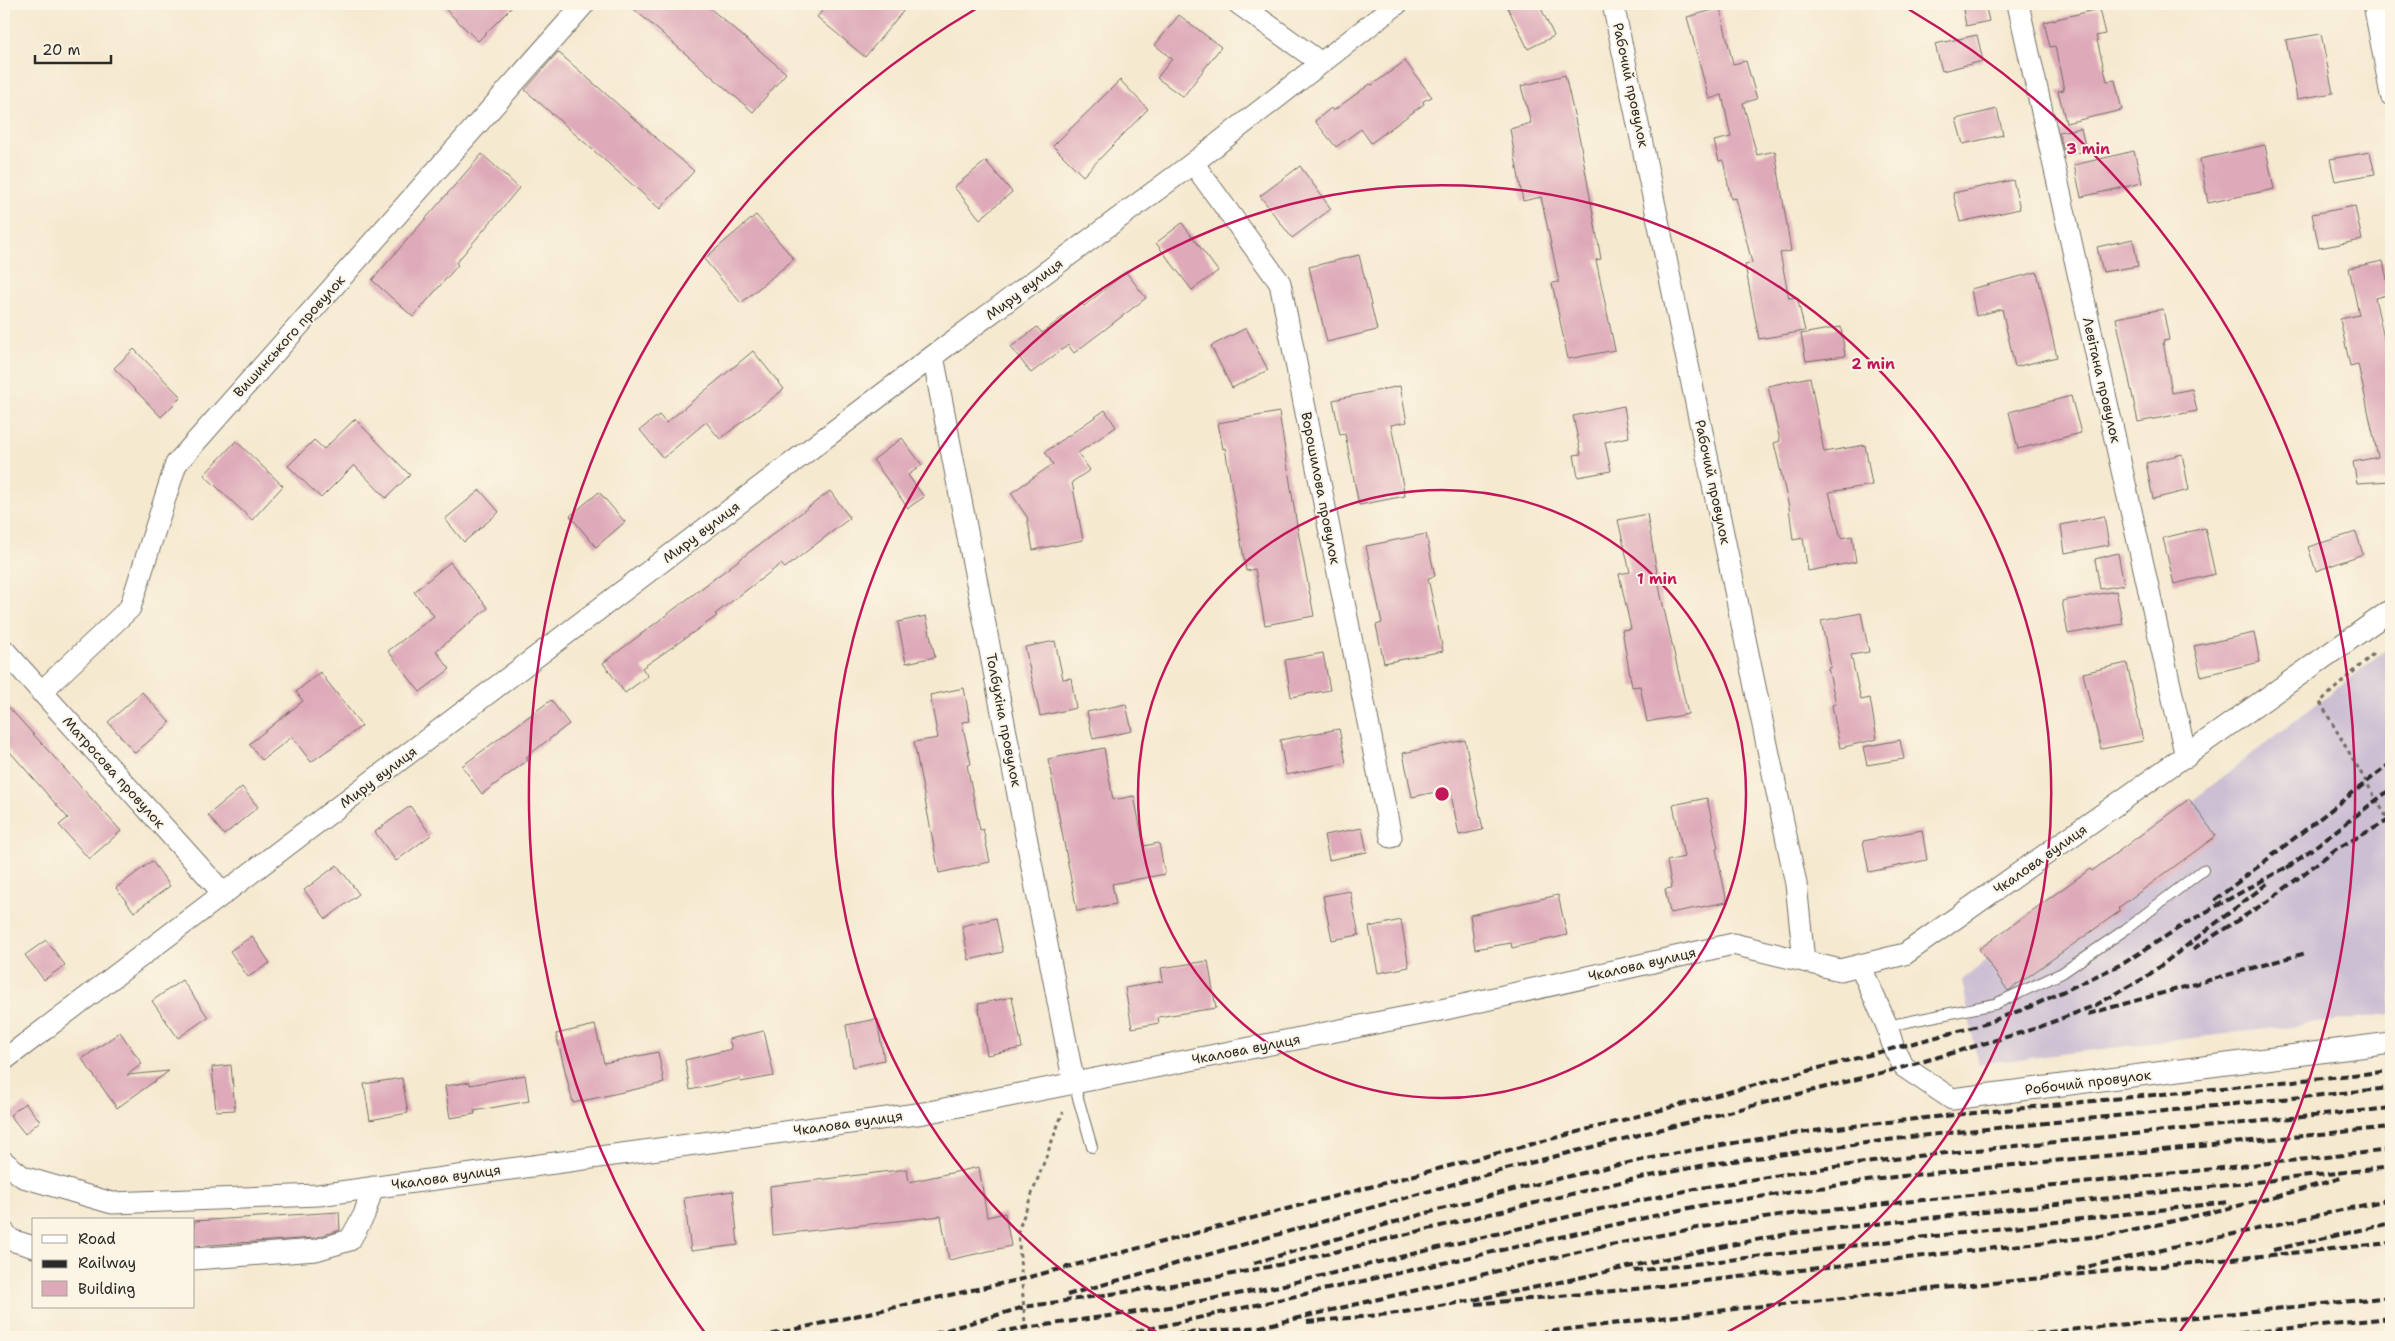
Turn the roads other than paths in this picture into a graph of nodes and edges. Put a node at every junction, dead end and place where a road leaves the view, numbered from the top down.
1 (584, 4) edge
2 (1239, 4) edge
3 (1398, 4) edge
4 (1613, 4) edge
5 (2018, 4) edge
6 (2374, 4) edge
7 (1321, 63) junction
8 (2391, 95) edge
9 (1193, 163) junction
10 (933, 356) junction
11 (2388, 613) edge
12 (4, 650) edge
13 (41, 692) junction
14 (2186, 757) junction
15 (1391, 837) dead end
16 (2203, 870) dead end
17 (224, 894) junction
18 (1804, 961) junction
19 (1860, 965) junction
20 (1887, 1026) junction
21 (2391, 1044) edge
22 (4, 1060) edge
23 (1074, 1084) junction
24 (1092, 1148) dead end
25 (4, 1162) edge
26 (373, 1187) junction
27 (4, 1232) edge
28 (32, 1247) edge
29 (195, 1259) edge

1 - 13 street, Вишинського провулок
2 - 7 street
3 - 7 street, Миру вулиця
4 - 18 street, Рабочий провулок
5 - 14 street, Левітана провулок
6 - 8 street
7 - 9 street, Миру вулиця
9 - 10 street, Миру вулиця
9 - 15 street, Ворошилова провулок
10 - 17 street, Миру вулиця
10 - 23 street, Толбухіна провулок
11 - 14 street, Чкалова вулиця
12 - 13 street, Матросова провулок
13 - 17 street, Матросова провулок
14 - 19 street, Чкалова вулиця
16 - 20 lane
17 - 22 street, Миру вулиця
18 - 19 street, Чкалова вулиця
18 - 23 street, Чкалова вулиця
19 - 20 street, Робочий провулок
20 - 21 street, Робочий провулок
23 - 24 lane
23 - 26 street, Чкалова вулиця
25 - 26 street, Чкалова вулиця
26 - 29 street
27 - 28 street

